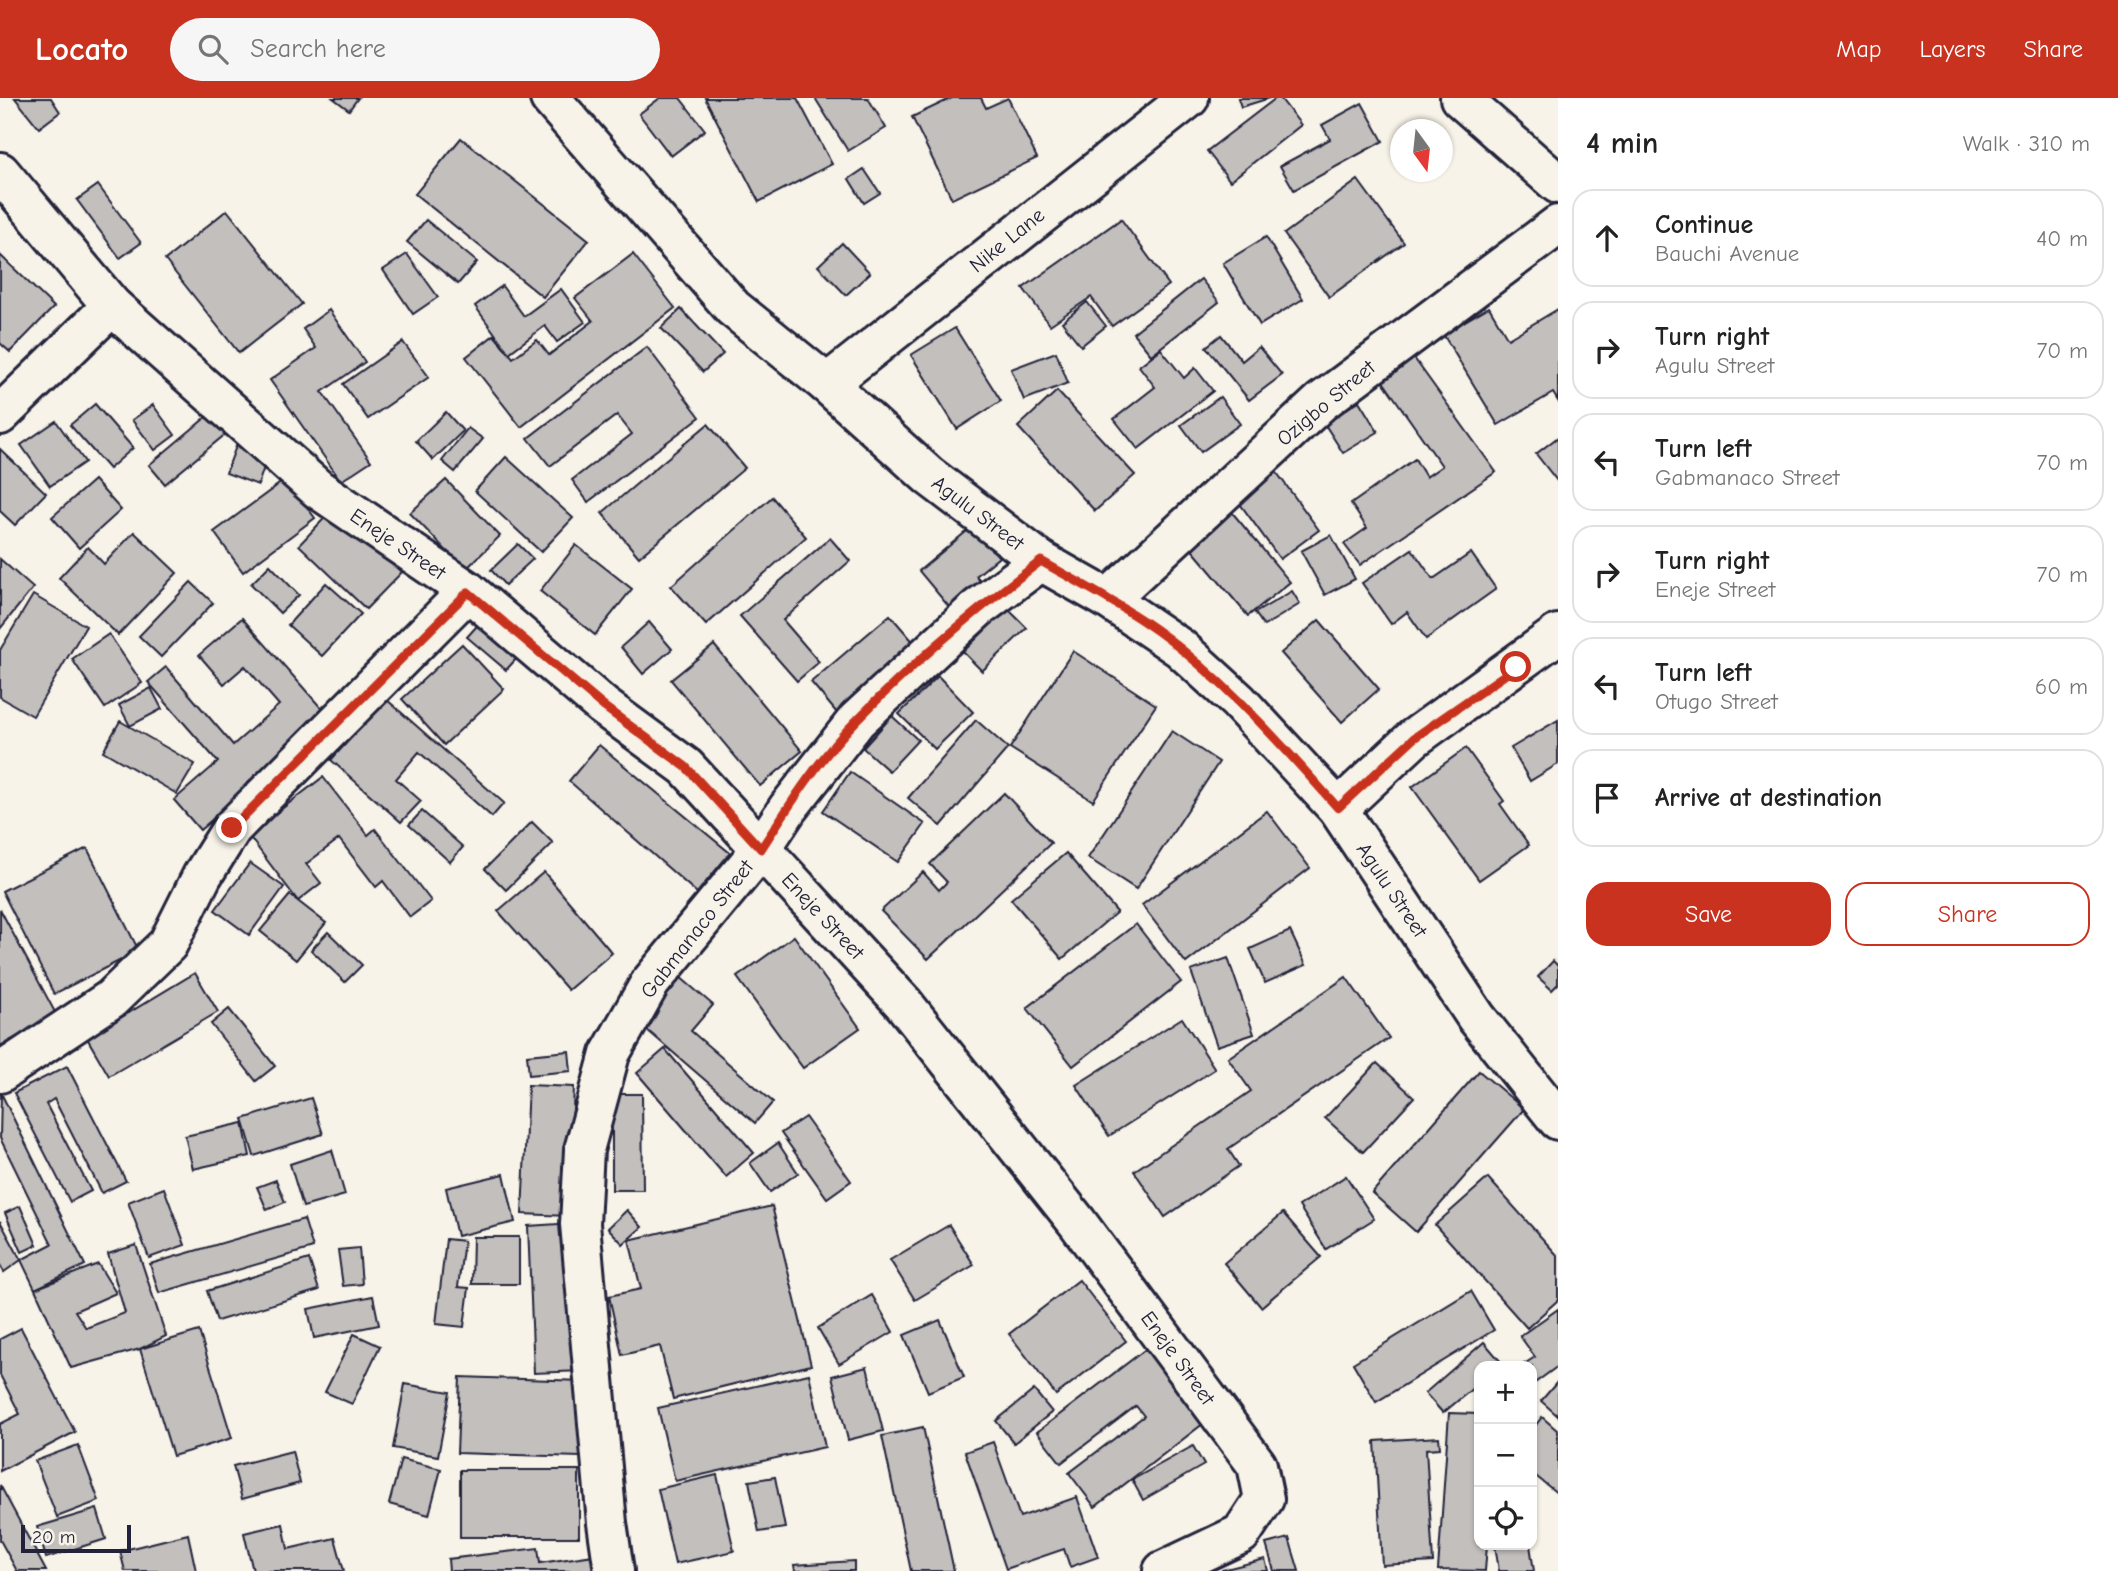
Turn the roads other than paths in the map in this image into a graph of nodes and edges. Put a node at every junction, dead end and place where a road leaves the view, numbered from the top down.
1 (550, 98) edge
2 (1189, 98) edge
3 (1460, 98) edge
4 (0, 172) edge
5 (1558, 184) edge
6 (1558, 225) edge
7 (112, 306) junction
8 (827, 384) junction
9 (0, 415) edge
10 (1041, 561) junction
11 (468, 592) junction
12 (1108, 599) junction
13 (1558, 634) edge
14 (1338, 808) junction
15 (761, 849) junction
16 (0, 1073) edge
17 (1551, 1099) edge
18 (614, 1571) edge
19 (1163, 1571) edge

1 - 8 street, Agulu Street
2 - 8 street, Nike Lane
3 - 5 street
4 - 7 street, Eneje Street
6 - 12 street, Ozigbo Street
7 - 9 street
7 - 11 street, Eneje Street
8 - 10 street, Agulu Street
10 - 12 street, Agulu Street
10 - 15 street, Gabmanaco Street
11 - 15 street, Eneje Street
11 - 16 street
12 - 14 street, Agulu Street
13 - 14 street
14 - 17 street, Agulu Street
15 - 18 street, Gabmanaco Street
15 - 19 street, Eneje Street

